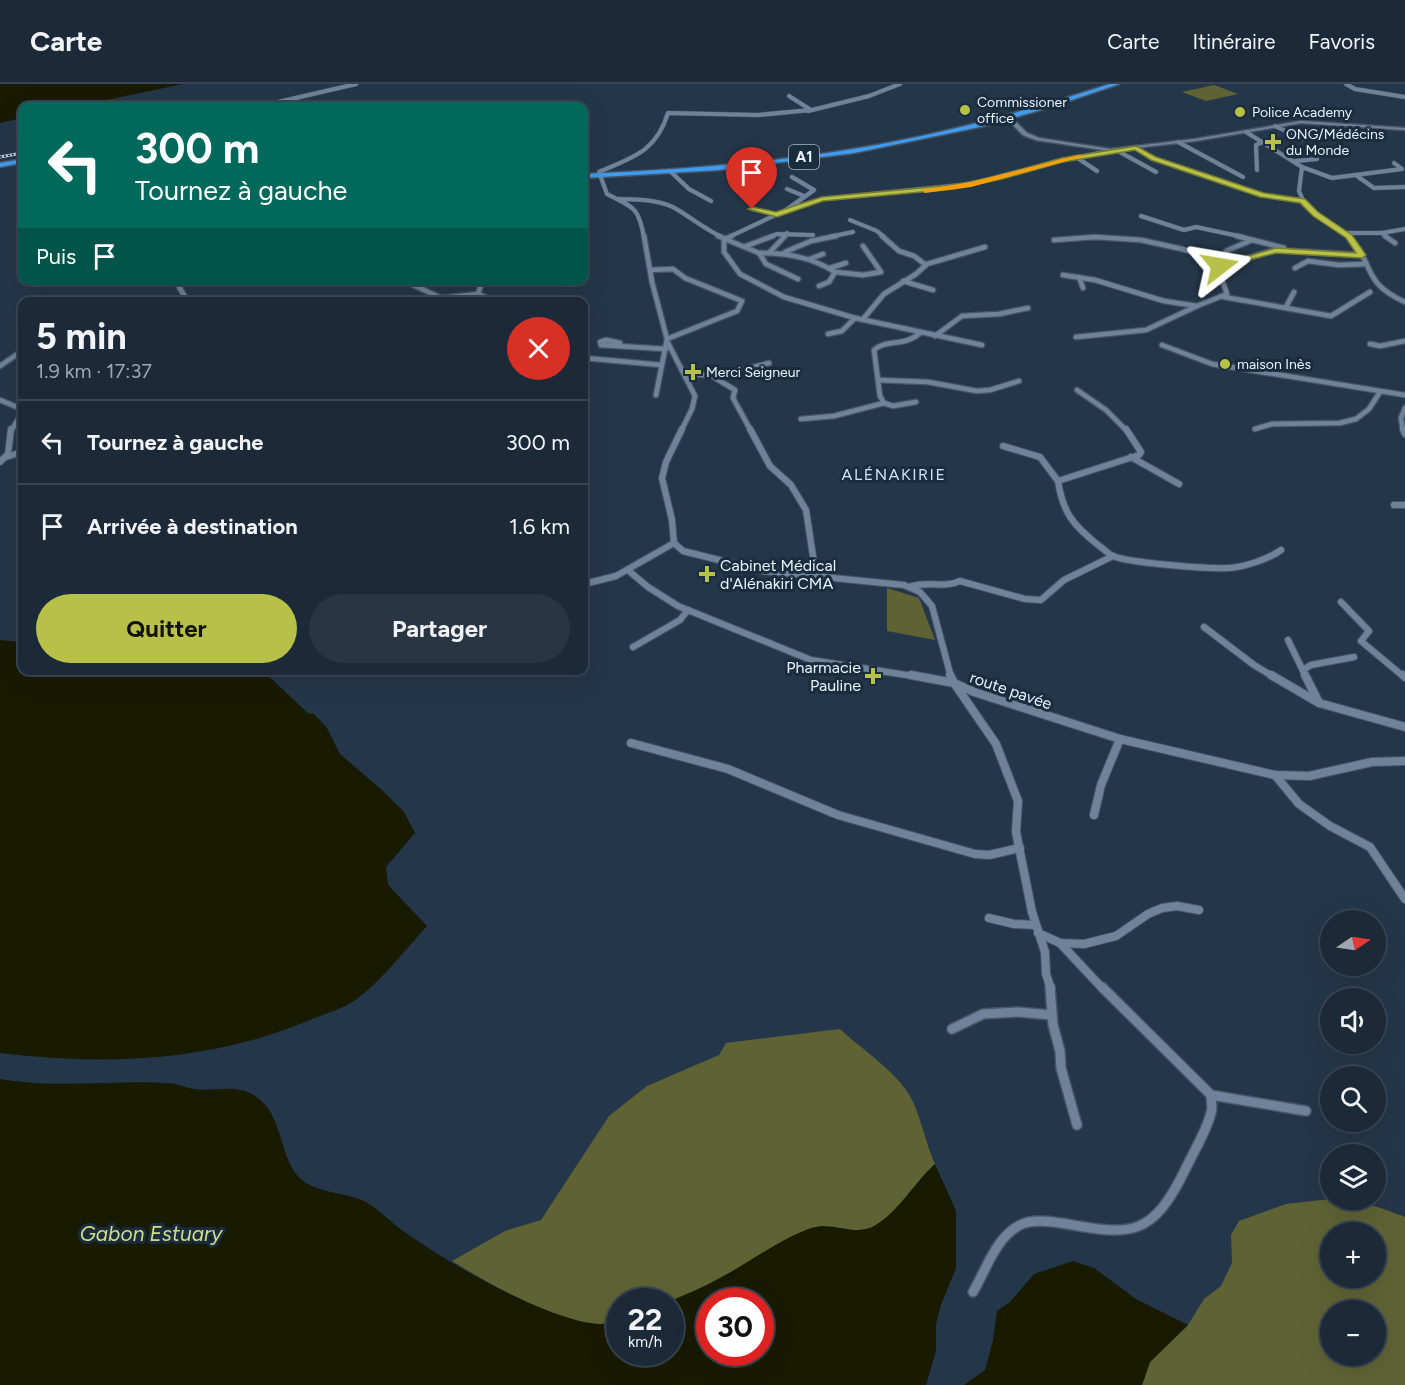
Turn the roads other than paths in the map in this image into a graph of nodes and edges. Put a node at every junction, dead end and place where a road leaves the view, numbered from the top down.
1 (356, 84) edge
2 (900, 84) edge
3 (1104, 84) edge
4 (1116, 84) edge
5 (1346, 84) edge
6 (789, 96) dead end
7 (1405, 97) edge
8 (278, 102) edge
9 (807, 112) junction
10 (1007, 118) junction
11 (1275, 126) junction
12 (1405, 129) edge
13 (1246, 132) junction
14 (1305, 140) dead end
15 (1178, 142) junction
16 (1263, 142) junction
17 (1136, 148) junction
18 (1118, 150) junction
19 (1076, 157) junction
20 (1317, 159) dead end
21 (1295, 161) junction
22 (1394, 162) dead end
23 (18, 164) edge
24 (0, 166) edge
25 (1302, 167) junction
26 (1257, 170) dead end
27 (670, 171) junction
28 (1097, 171) dead end
29 (1156, 172) dead end
30 (588, 174) edge
31 (599, 174) junction
32 (1354, 176) junction
33 (792, 177) dead end
34 (1243, 177) dead end
35 (1405, 187) edge
36 (787, 189) dead end
37 (804, 196) junction
38 (613, 198) junction
39 (711, 201) dead end
40 (1302, 201) junction
41 (752, 209) dead end
42 (786, 210) junction
43 (777, 214) junction
44 (1141, 216) dead end
45 (850, 220) dead end
46 (1405, 229) edge
47 (853, 232) dead end
48 (787, 233) junction
49 (1346, 233) junction
50 (1382, 233) junction
51 (813, 235) dead end
52 (724, 238) junction
53 (1254, 239) junction
54 (1054, 240) dead end
55 (1395, 243) dead end
56 (746, 246) junction
57 (863, 246) dead end
58 (985, 247) dead end
59 (1226, 250) dead end
60 (1289, 250) junction
61 (759, 253) junction
62 (769, 253) junction
63 (782, 253) junction
64 (823, 254) dead end
65 (1362, 255) junction
66 (810, 259) junction
67 (846, 263) dead end
68 (1227, 264) junction
69 (1365, 264) junction
70 (926, 265) junction
71 (830, 268) junction
72 (1295, 268) dead end
73 (650, 270) junction
74 (835, 272) junction
75 (1063, 275) dead end
76 (1079, 277) junction
77 (798, 279) dead end
78 (903, 281) junction
79 (414, 285) edge
80 (479, 285) edge
81 (819, 286) dead end
82 (1083, 288) dead end
83 (933, 290) dead end
84 (1294, 292) dead end
85 (1370, 292) dead end
86 (478, 294) junction
87 (439, 297) edge
88 (450, 297) edge
89 (485, 297) edge
90 (1224, 297) junction
91 (1405, 302) edge
92 (1197, 306) junction
93 (1286, 307) junction
94 (1028, 308) dead end
95 (855, 318) junction
96 (863, 319) junction
97 (920, 333) junction
98 (828, 334) dead end
99 (935, 336) junction
100 (1076, 337) dead end
101 (1405, 341) edge
102 (667, 344) junction
103 (1370, 344) dead end
104 (982, 345) dead end
105 (1162, 345) dead end
106 (626, 348) junction
107 (18, 354) edge
108 (588, 358) edge
109 (769, 363) dead end
110 (662, 365) junction
111 (0, 366) edge
112 (685, 373) junction
113 (718, 376) junction
114 (878, 380) junction
115 (1019, 381) dead end
116 (1077, 390) dead end
117 (1380, 392) junction
118 (656, 395) dead end
119 (1405, 395) edge
120 (0, 400) edge
121 (916, 402) dead end
122 (884, 403) junction
123 (1405, 408) edge
124 (18, 409) edge
125 (18, 418) edge
126 (801, 419) dead end
127 (1255, 429) dead end
128 (1405, 434) edge
129 (1003, 446) dead end
130 (18, 454) edge
131 (6, 458) junction
132 (1131, 458) junction
133 (0, 462) edge
134 (1058, 481) junction
135 (1179, 484) dead end
136 (1394, 505) dead end
137 (1405, 505) edge
138 (675, 543) junction
139 (1281, 550) dead end
140 (1113, 556) junction
141 (629, 571) junction
142 (816, 576) junction
143 (588, 583) edge
144 (909, 587) junction
145 (1341, 602) dead end
146 (688, 610) junction
147 (1204, 627) dead end
148 (1288, 640) dead end
149 (633, 647) dead end
150 (1354, 657) dead end
151 (1303, 670) junction
152 (1405, 677) edge
153 (954, 683) junction
154 (1319, 703) junction
155 (1405, 726) edge
156 (1120, 738) junction
157 (631, 743) dead end
158 (1405, 761) edge
159 (1275, 775) junction
160 (1094, 815) dead end
161 (1020, 848) junction
162 (1405, 899) edge
163 (1199, 910) dead end
164 (989, 918) dead end
165 (1037, 929) junction
166 (1060, 943) junction
167 (1051, 1015) junction
168 (952, 1029) dead end
169 (1211, 1095) junction
170 (1306, 1111) dead end
171 (1077, 1125) dead end
172 (973, 1292) dead end

1 - 8 street
2 - 9 street
3 - 10 highway, A1
4 - 10 highway, A1
5 - 7 street
6 - 9 street
9 - 31 street
10 - 18 street
10 - 27 highway, A1
10 - 31 highway, A1
11 - 12 street
11 - 13 street
11 - 14 street
13 - 15 street
13 - 16 street
15 - 17 street
15 - 34 street
16 - 21 street
16 - 26 street
17 - 18 street
17 - 40 street
18 - 19 street
18 - 29 street
19 - 28 street
19 - 42 street
20 - 21 street
21 - 25 street
22 - 32 street
23 - 24 highway
25 - 32 street
25 - 40 street
27 - 31 highway, A1
27 - 39 street
30 - 31 highway, A1
31 - 38 street
32 - 35 street
33 - 37 street
36 - 37 street
37 - 42 street
38 - 52 street
38 - 73 street
40 - 49 street
41 - 43 street
42 - 43 street
43 - 52 street
44 - 53 street
45 - 70 street
46 - 50 street
47 - 63 street
48 - 51 street
48 - 56 street
48 - 62 street
49 - 50 street
49 - 65 street
50 - 55 street
52 - 56 street
52 - 95 street
53 - 59 street
53 - 60 street
54 - 68 street
56 - 61 street
57 - 74 street
58 - 70 street
60 - 65 street
60 - 68 street
61 - 62 street
61 - 77 street
62 - 63 street
63 - 66 street
64 - 66 street
65 - 69 street
66 - 71 street
67 - 71 street
68 - 90 street
69 - 72 street
69 - 91 street
70 - 78 street
71 - 74 street
73 - 102 street
73 - 102 street
74 - 81 street
75 - 76 street
76 - 82 street
76 - 92 street
78 - 83 street
78 - 96 street
79 - 87 street
80 - 86 street
84 - 93 street
85 - 93 street
86 - 88 street
86 - 89 street
90 - 92 street
90 - 93 street
92 - 100 street
94 - 99 street
95 - 96 street
95 - 98 street
96 - 97 street
97 - 99 street
97 - 114 street
99 - 104 street
101 - 103 street
102 - 106 street
102 - 110 street
102 - 112 street
105 - 117 street
106 - 106 street
107 - 111 street
108 - 110 street
109 - 113 street
110 - 118 street
112 - 113 street
112 - 138 street
113 - 142 street
114 - 115 street
114 - 122 street
116 - 132 street
117 - 119 street
117 - 127 street
120 - 124 street
121 - 122 street
122 - 126 street
123 - 128 street
125 - 131 street
129 - 134 street
130 - 131 street
131 - 133 street
132 - 134 street
132 - 135 street
134 - 140 street
136 - 137 street
138 - 141 street
138 - 142 street, route pavée
139 - 140 street
140 - 144 street
141 - 143 street
141 - 146 street
142 - 144 street, route pavée
144 - 153 street, route pavée
145 - 152 street
146 - 149 street
146 - 153 street
147 - 154 street
148 - 151 street
150 - 151 street
151 - 154 street
153 - 156 street, route pavée
153 - 161 street
154 - 155 street
156 - 159 street, route pavée
156 - 160 street
157 - 161 street
158 - 159 street, route pavée
159 - 162 street
161 - 165 street
163 - 166 street
164 - 165 street
165 - 166 street
165 - 167 street
166 - 169 street
167 - 168 street
167 - 171 street
169 - 170 street
169 - 172 street

